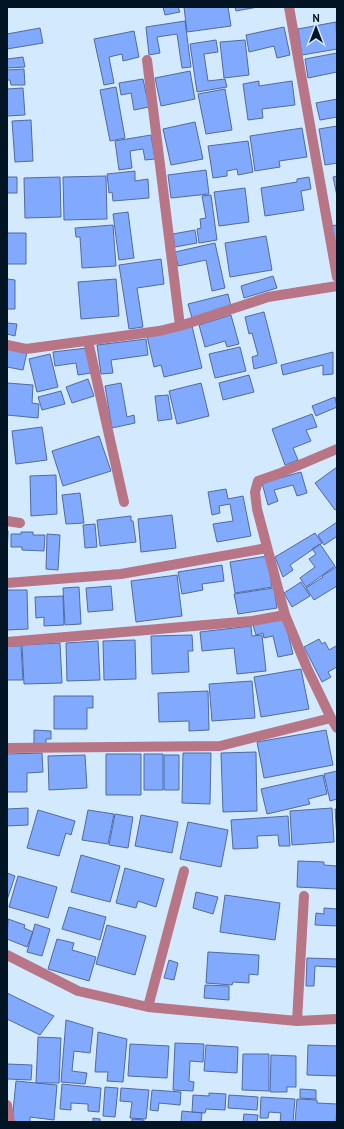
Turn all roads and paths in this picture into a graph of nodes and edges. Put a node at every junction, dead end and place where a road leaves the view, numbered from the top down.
1 (289, 7) edge
2 (147, 60) dead end
3 (337, 277) edge
4 (337, 286) edge
5 (180, 326) junction
6 (88, 341) junction
7 (7, 345) edge
8 (337, 449) edge
9 (124, 502) dead end
10 (7, 522) edge
11 (20, 523) dead end
12 (267, 548) junction
13 (7, 583) edge
14 (285, 615) junction
15 (7, 642) edge
16 (331, 718) junction
17 (337, 728) edge
18 (7, 748) edge
19 (184, 871) dead end
20 (304, 896) dead end
21 (7, 955) edge
22 (148, 1007) junction
23 (337, 1019) edge
24 (297, 1021) junction
25 (7, 1106) edge
26 (10, 1122) edge

1 - 3 street
2 - 5 street
4 - 5 street
5 - 6 street
6 - 7 street
6 - 9 street
8 - 12 street
10 - 11 street
12 - 13 street
12 - 14 street
14 - 15 street
14 - 16 street
16 - 17 street
16 - 18 street
19 - 22 street
20 - 24 street
21 - 22 street
22 - 24 street
23 - 24 street
25 - 26 street

